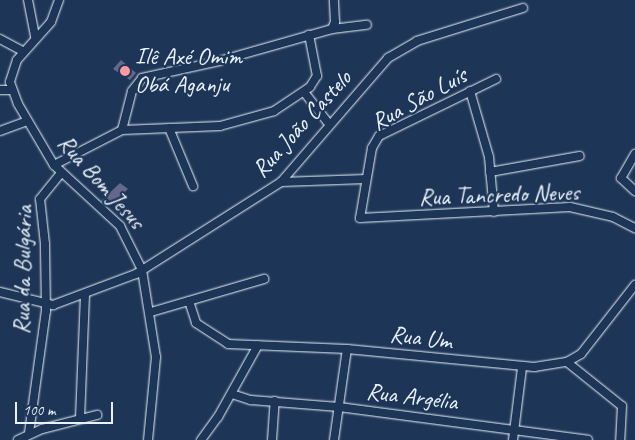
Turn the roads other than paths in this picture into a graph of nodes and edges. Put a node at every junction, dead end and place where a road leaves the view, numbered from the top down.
1 (28, 0) edge
2 (59, 0) edge
3 (334, 0) edge
4 (523, 8) dead end
5 (367, 25) dead end
6 (332, 29) junction
7 (309, 35) junction
8 (35, 37) junction
9 (0, 39) edge
10 (23, 51) junction
11 (496, 78) dead end
12 (0, 90) edge
13 (12, 90) junction
14 (304, 92) junction
15 (470, 92) junction
16 (27, 121) junction
17 (329, 124) junction
18 (169, 128) junction
19 (122, 130) junction
20 (0, 131) edge
21 (635, 154) edge
22 (580, 156) dead end
23 (54, 165) junction
24 (490, 172) junction
25 (61, 173) junction
26 (366, 179) junction
27 (281, 182) junction
28 (193, 186) dead end
29 (635, 191) edge
30 (494, 212) junction
31 (360, 218) joint
32 (635, 228) edge
33 (142, 270) junction
34 (264, 278) dead end
35 (635, 285) edge
36 (0, 292) edge
37 (85, 295) junction
38 (188, 302) junction
39 (46, 305) junction
40 (151, 312) junction
41 (258, 345) junction
42 (347, 349) junction
43 (567, 362) junction
44 (522, 368) junction
45 (232, 394) junction
46 (275, 402) junction
47 (339, 407) junction
48 (98, 415) dead end
49 (80, 419) junction
50 (514, 430) junction
51 (29, 433) junction
52 (205, 439) edge
53 (18, 440) edge
54 (148, 440) edge
55 (272, 440) edge
56 (334, 440) edge
57 (512, 440) edge
58 (588, 440) edge
59 (620, 440) edge

1 - 8 street
2 - 8 street
3 - 6 street
4 - 17 street, Rua João Castelo
5 - 6 street
6 - 7 street
7 - 14 street
7 - 19 street
8 - 10 street
9 - 10 street
10 - 13 street
11 - 15 street, Rua São Luís
12 - 13 street
13 - 16 street, Rua Bom Jesus
14 - 17 street
14 - 18 street
15 - 24 street
15 - 26 street, Rua São Luís
16 - 20 street
16 - 23 street, Rua Bom Jesus
17 - 27 street, Rua João Castelo
18 - 19 street
18 - 28 street
19 - 23 street
21 - 29 street
22 - 24 street
23 - 25 street, Rua Bom Jesus
24 - 30 street
25 - 33 street, Rua Bom Jesus
25 - 39 street, Rua da Bulgária
26 - 27 street
26 - 31 street, Rua São Luís
27 - 33 street, Rua João Castelo
30 - 31 street, Rua Tancredo Neves
30 - 32 street, Rua Tancredo Neves
33 - 37 street, Rua João Castelo
33 - 40 street, Rua Bom Jesus
34 - 38 street
35 - 43 street, Rua Um
36 - 39 street
37 - 39 street, Rua João Castelo
37 - 49 street
38 - 40 street
38 - 41 street, Rua Um
39 - 51 street, Rua da Bulgária
40 - 54 street, Rua Bom Jesus
41 - 42 street, Rua Um
41 - 45 street
42 - 44 street, Rua Um
42 - 47 street
43 - 44 street, Rua Um
43 - 59 street
44 - 50 street
45 - 46 street, Rua Argélia
45 - 52 street
46 - 47 street, Rua Argélia
46 - 55 street
47 - 50 street, Rua Argélia
47 - 56 street
48 - 49 street
49 - 51 street
50 - 57 street
50 - 58 street, Rua Argélia
51 - 53 street

